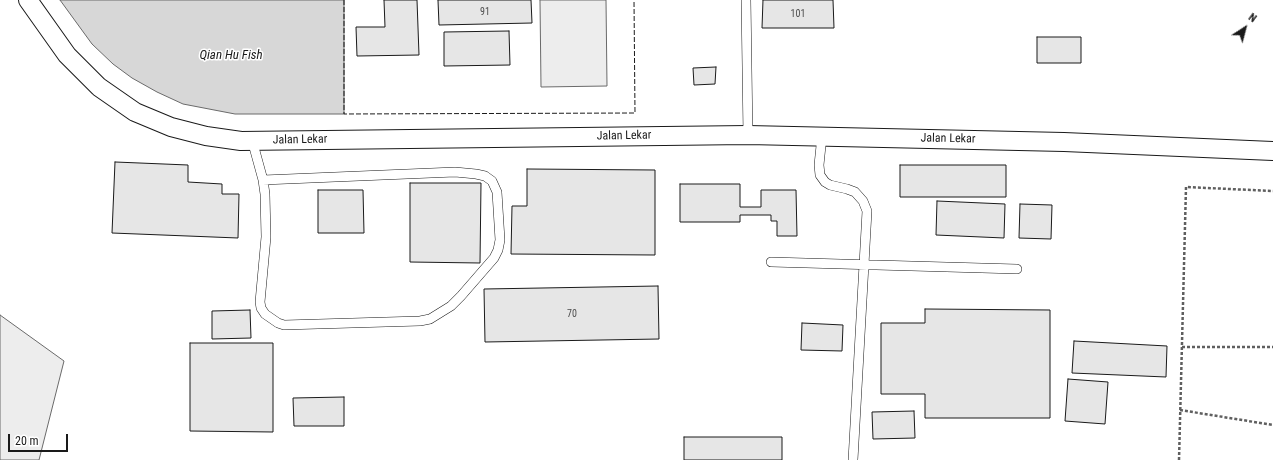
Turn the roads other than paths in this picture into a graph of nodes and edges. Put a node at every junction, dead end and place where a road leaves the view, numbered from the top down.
1 (28, 0) edge
2 (746, 0) edge
3 (748, 135) junction
4 (822, 136) junction
5 (252, 140) junction
6 (1273, 151) edge
7 (263, 180) junction
8 (771, 262) dead end
9 (864, 265) junction
10 (1017, 269) dead end
11 (855, 459) edge

1 - 5 street, Jalan Lekar
2 - 3 lane
3 - 4 street, Jalan Lekar
3 - 5 street, Jalan Lekar
4 - 6 street, Jalan Lekar
4 - 9 lane
5 - 7 lane
7 - 7 lane
8 - 9 lane
9 - 10 lane
9 - 11 lane

